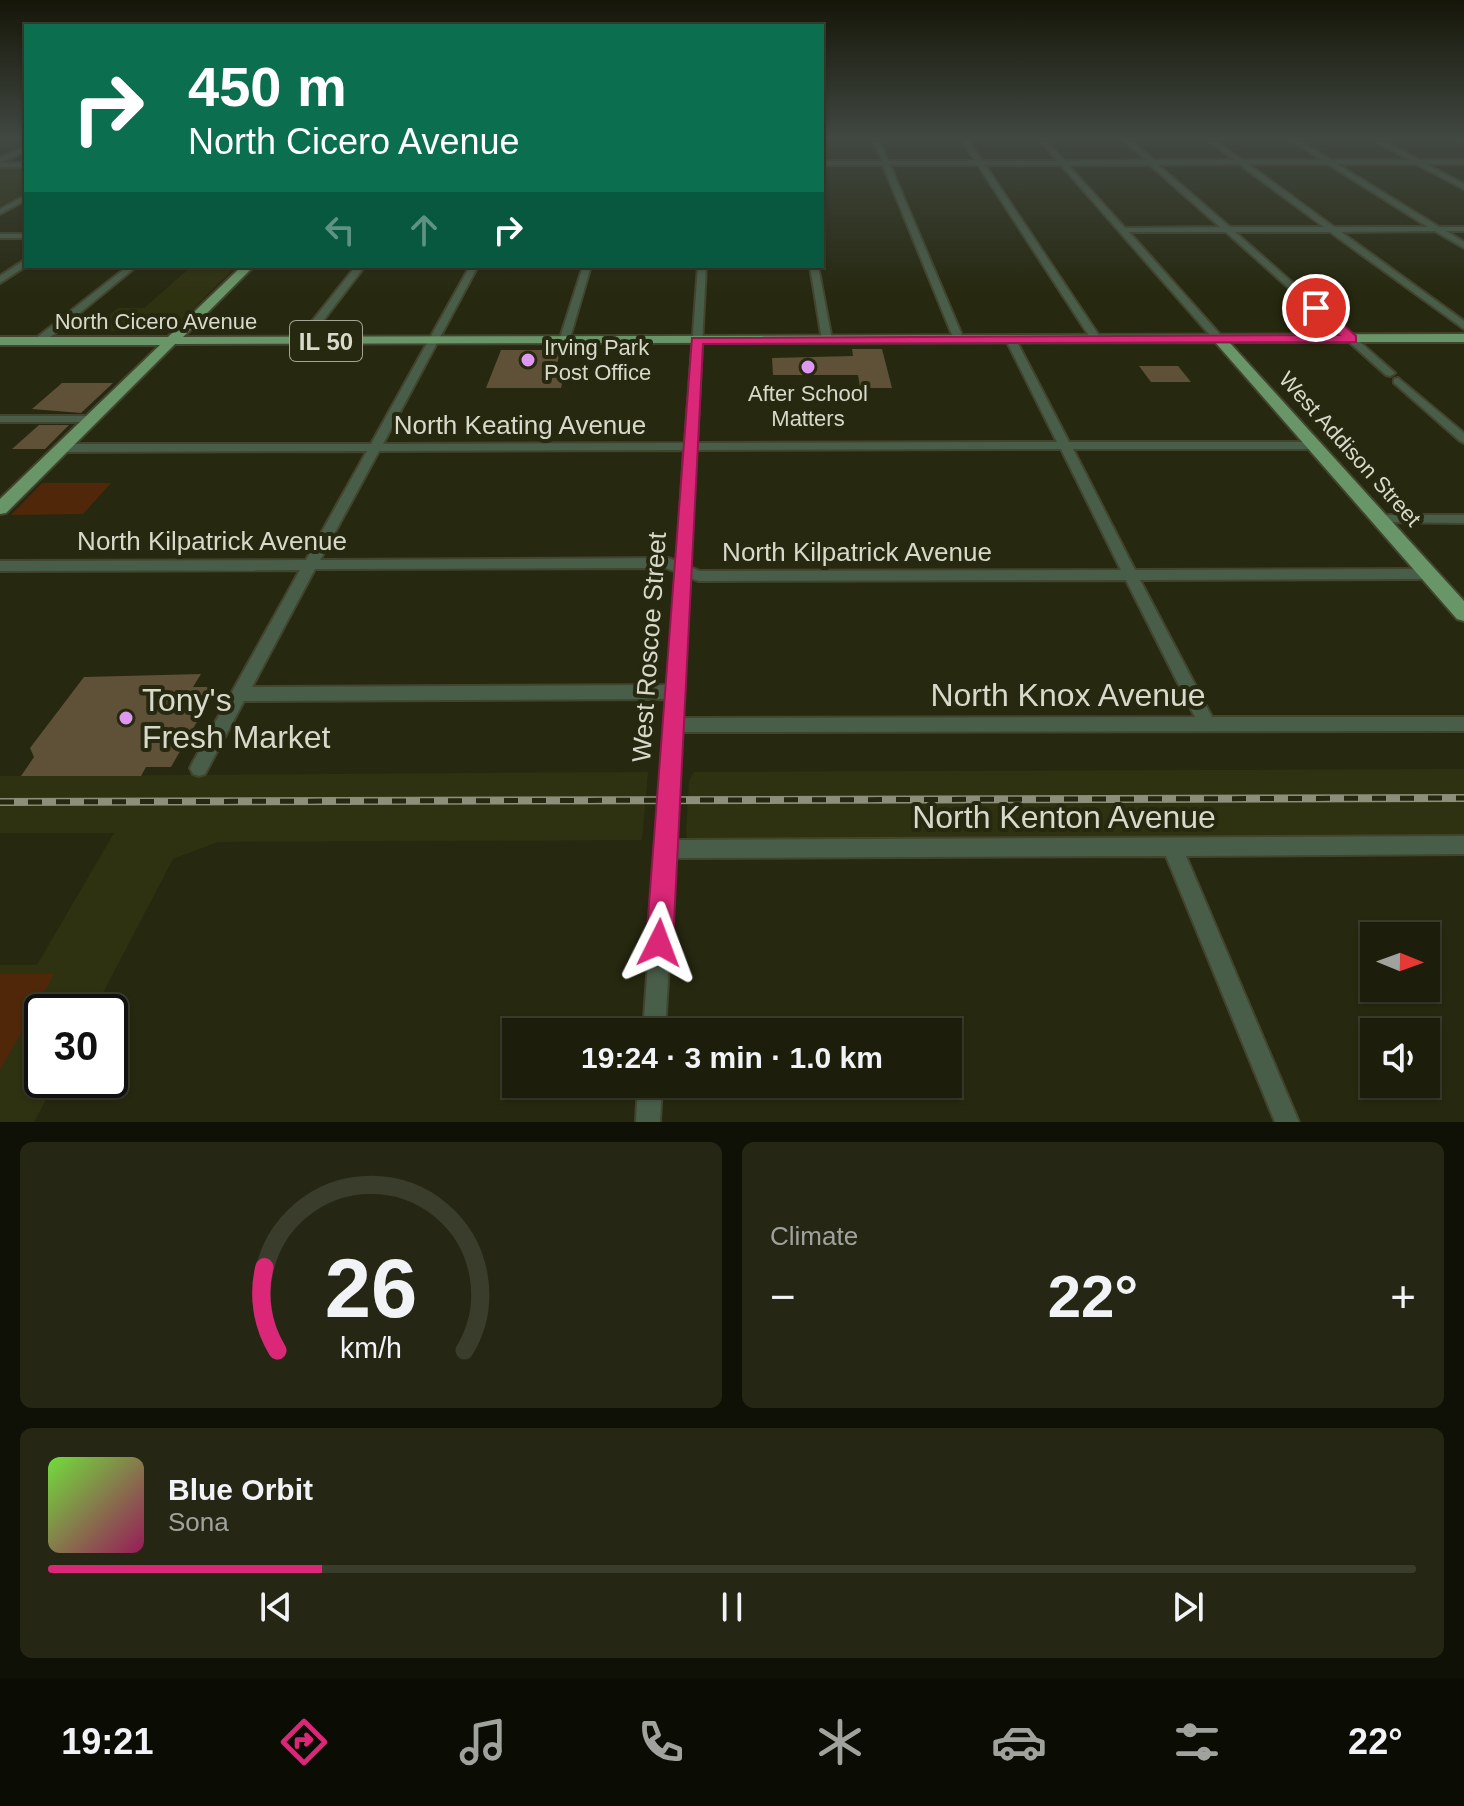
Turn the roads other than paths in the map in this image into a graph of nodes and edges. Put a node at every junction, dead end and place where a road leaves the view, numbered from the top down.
1 (897, 189) edge
2 (998, 189) edge
3 (1087, 189) edge
4 (1183, 189) edge
5 (1278, 189) edge
6 (1373, 189) edge
7 (24, 198) edge
8 (0, 212) edge
9 (1228, 229) junction
10 (1332, 229) junction
11 (1437, 229) junction
12 (1464, 229) edge
13 (1122, 230) junction
14 (0, 236) edge
15 (24, 236) edge
16 (1464, 246) edge
17 (24, 263) edge
18 (130, 268) edge
19 (246, 268) edge
20 (359, 268) edge
21 (473, 268) edge
22 (586, 268) edge
23 (702, 268) edge
24 (814, 268) edge
25 (0, 280) edge
26 (1464, 326) edge
27 (1464, 338) edge
28 (1351, 339) junction
29 (827, 340) junction
30 (959, 340) junction
31 (1011, 340) junction
32 (1097, 340) junction
33 (1220, 340) junction
34 (0, 341) edge
35 (39, 341) junction
36 (172, 341) junction
37 (302, 341) junction
38 (433, 341) junction
39 (564, 341) junction
40 (697, 341) junction
41 (0, 419) edge
42 (92, 419) junction
43 (1464, 439) edge
44 (1314, 445) junction
45 (1066, 446) junction
46 (375, 447) junction
47 (690, 447) junction
48 (62, 448) junction
49 (0, 509) edge
50 (1379, 519) junction
51 (1464, 519) edge
52 (311, 565) junction
53 (0, 566) edge
54 (683, 569) junction
55 (1429, 574) junction
56 (1130, 575) junction
57 (1464, 614) edge
58 (675, 692) junction
59 (240, 694) junction
60 (1464, 724) edge
61 (673, 725) junction
62 (1207, 725) junction
63 (199, 768) dead end
64 (1464, 845) edge
65 (1172, 846) junction
66 (665, 849) junction
67 (655, 1018) edge
68 (649, 1098) edge
69 (648, 1122) edge
70 (1287, 1122) edge

1 - 30 street
2 - 32 street
3 - 13 street, West Addison Street
4 - 9 street
5 - 10 street
6 - 11 street
7 - 8 street
9 - 10 street
9 - 13 street
9 - 28 street
10 - 11 street
10 - 26 street
11 - 12 street
11 - 16 street
13 - 33 street, West Addison Street
14 - 15 street
17 - 25 street
18 - 35 street
19 - 36 main road
20 - 37 street
21 - 38 street
22 - 39 street
23 - 40 street, West Roscoe Street
24 - 29 street
27 - 28 main road, North Cicero Avenue / IL 50
28 - 33 main road, North Cicero Avenue / IL 50
28 - 43 street
29 - 30 main road, North Cicero Avenue / IL 50
29 - 40 main road, North Cicero Avenue / IL 50
30 - 31 main road, North Cicero Avenue / IL 50
31 - 32 main road, North Cicero Avenue / IL 50
31 - 45 street
32 - 33 main road, North Cicero Avenue / IL 50
33 - 44 main road, West Addison Street
34 - 35 main road, North Cicero Avenue / IL 50
35 - 36 main road, North Cicero Avenue / IL 50
36 - 37 main road, North Cicero Avenue / IL 50
36 - 42 main road
37 - 38 main road, North Cicero Avenue / IL 50
38 - 39 main road, North Cicero Avenue / IL 50
38 - 46 street
39 - 40 main road, North Cicero Avenue / IL 50
40 - 47 street, West Roscoe Street
41 - 42 street
42 - 48 main road
44 - 45 street, North Keating Avenue
44 - 50 main road, West Addison Street
45 - 47 street, North Keating Avenue
45 - 56 street
46 - 47 street, North Keating Avenue
46 - 48 street, North Keating Avenue
46 - 52 street
47 - 54 street, West Roscoe Street
48 - 49 main road
50 - 51 street
50 - 55 main road, West Addison Street
52 - 53 street, North Kilpatrick Avenue
52 - 54 street, North Kilpatrick Avenue
52 - 59 street
54 - 56 street, North Kilpatrick Avenue
54 - 58 street, West Roscoe Street
55 - 56 street, North Kilpatrick Avenue
55 - 57 main road, West Addison Street
56 - 62 street
58 - 59 street
58 - 61 street, West Roscoe Street
59 - 63 street
60 - 62 street, North Knox Avenue
61 - 62 street, North Knox Avenue
61 - 66 street, West Roscoe Street
64 - 65 street, North Kenton Avenue
65 - 66 street, North Kenton Avenue
65 - 70 street
66 - 67 street, West Roscoe Street
68 - 69 street

